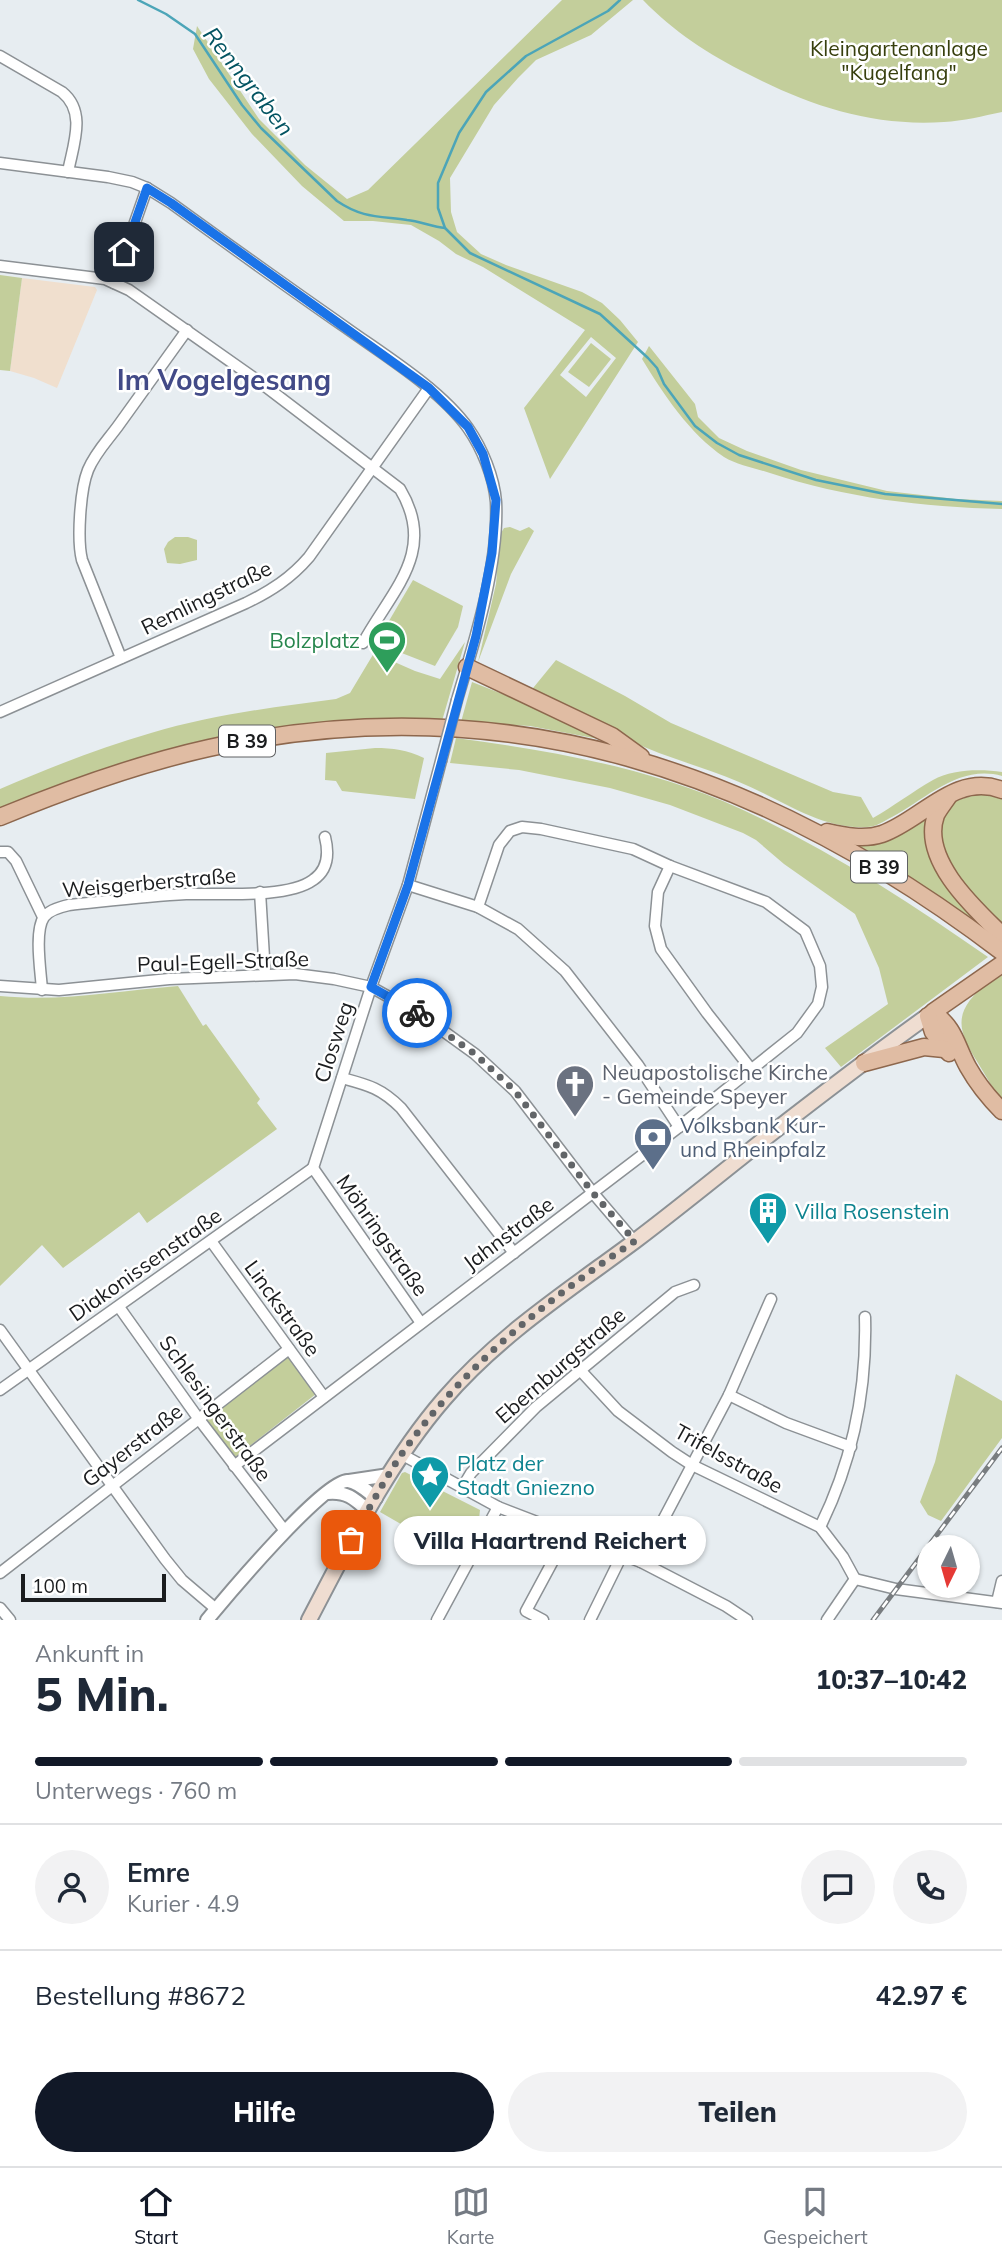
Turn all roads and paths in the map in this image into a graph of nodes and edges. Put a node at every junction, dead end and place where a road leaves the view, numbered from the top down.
1 (0, 56) edge
2 (0, 163) edge
3 (68, 172) junction
4 (147, 188) junction
5 (0, 265) edge
6 (114, 283) junction
7 (187, 330) junction
8 (429, 388) junction
9 (373, 468) junction
10 (363, 643) dead end
11 (121, 658) junction
12 (467, 667) junction
13 (0, 712) edge
14 (652, 764) junction
15 (1002, 790) edge
16 (950, 795) junction
17 (0, 817) edge
18 (811, 829) junction
19 (325, 837) dead end
20 (4, 852) edge
21 (670, 866) junction
22 (408, 885) junction
23 (260, 892) junction
24 (478, 907) junction
25 (43, 918) junction
26 (1002, 935) edge
27 (1002, 952) edge
28 (1002, 964) edge
29 (265, 974) junction
30 (0, 986) edge
31 (371, 987) junction
32 (966, 988) junction
33 (42, 990) junction
34 (930, 1014) junction
35 (953, 1032) junction
36 (944, 1049) junction
37 (864, 1063) junction
38 (969, 1068) junction
39 (751, 1069) junction
40 (342, 1078) junction
41 (1002, 1111) edge
42 (679, 1127) junction
43 (313, 1168) junction
44 (593, 1193) junction
45 (211, 1241) junction
46 (635, 1241) junction
47 (514, 1253) junction
48 (694, 1285) dead end
49 (771, 1299) dead end
50 (119, 1307) junction
51 (864, 1317) dead end
52 (421, 1323) junction
53 (0, 1330) edge
54 (289, 1349) junction
55 (29, 1369) junction
56 (580, 1370) junction
57 (0, 1390) edge
58 (729, 1395) junction
59 (324, 1398) junction
60 (198, 1418) junction
61 (851, 1447) junction
62 (401, 1454) junction
63 (692, 1465) junction
64 (234, 1466) junction
65 (389, 1475) junction
66 (349, 1481) junction
67 (111, 1485) junction
68 (462, 1488) junction
69 (327, 1493) junction
70 (376, 1498) junction
71 (498, 1507) junction
72 (368, 1511) junction
73 (820, 1527) junction
74 (285, 1531) junction
75 (568, 1533) junction
76 (622, 1555) junction
77 (641, 1562) junction
78 (0, 1573) edge
79 (855, 1579) junction
80 (1002, 1581) edge
81 (1000, 1602) edge
82 (0, 1608) edge
83 (216, 1609) junction
84 (10, 1620) edge
85 (207, 1620) edge
86 (309, 1620) edge
87 (438, 1620) edge
88 (543, 1620) edge
89 (590, 1620) edge
90 (747, 1620) edge
91 (827, 1620) edge

1 - 3 street
2 - 3 street, Closweg
3 - 4 street, Closweg
4 - 6 street
4 - 8 street, Closweg
5 - 6 street
6 - 7 street
7 - 9 street
7 - 11 street
8 - 9 street, Remlingstraße
8 - 12 street, Closweg
9 - 10 street
9 - 11 street, Remlingstraße
11 - 13 street, Remlingstraße
12 - 14 main road
12 - 22 street, Closweg, bridge
14 - 17 main road, B 39
14 - 18 main road, B 39
15 - 16 main road
16 - 18 main road
16 - 26 main road
18 - 27 main road, B 39
19 - 23 street, Weisgerberstraße
20 - 25 street, Weisgerberstraße
21 - 24 street, Jahnstraße
21 - 39 street
21 - 39 street, Jahnstraße
22 - 24 street
22 - 31 street, Closweg
23 - 25 street, Weisgerberstraße
23 - 29 street, Weisgerberstraße
24 - 42 street
25 - 33 street, Weisgerberstraße
28 - 32 main road
29 - 31 street, Paul-Egell-Straße
29 - 33 street, Paul-Egell-Straße
30 - 33 street, Paul-Egell-Straße
31 - 40 street, Closweg
31 - 44 street, Paul-Egell-Straße
32 - 34 main road
32 - 35 main road
34 - 35 main road
34 - 36 main road
34 - 37 main road
35 - 38 main road
36 - 37 main road
36 - 38 main road
37 - 46 main road
38 - 41 main road
39 - 42 street, Jahnstraße
40 - 43 street, Closweg
40 - 47 street
42 - 44 street, Jahnstraße
43 - 45 street, Diakonissenstraße
43 - 52 street, Möhringstraße
44 - 46 street, Paul-Egell-Straße
44 - 47 street, Jahnstraße
45 - 50 street, Diakonissenstraße
45 - 54 street, Linckstraße
46 - 62 main road
47 - 52 street, Jahnstraße
48 - 56 street, Ebernburgstraße
49 - 58 street
50 - 55 street, Diakonissenstraße
50 - 60 street, Schlesingerstraße
51 - 61 street
52 - 59 street, Jahnstraße
53 - 55 street
54 - 59 street, Linckstraße
54 - 60 street, Gayerstraße
55 - 57 street, Diakonissenstraße
55 - 67 street
56 - 63 street, Trifelsstraße
56 - 68 street, Ebernburgstraße
58 - 61 street
58 - 63 street
59 - 64 street, Jahnstraße
60 - 64 street, Schlesingerstraße
60 - 67 street, Gayerstraße
61 - 73 street
62 - 65 main road
62 - 68 street
63 - 73 street, Trifelsstraße
63 - 77 street
64 - 74 street, Schlesingerstraße
65 - 66 street
65 - 70 main road
66 - 69 street
66 - 70 street
67 - 78 street, Gayerstraße
67 - 83 street
68 - 71 street
69 - 72 street
69 - 74 street
70 - 72 main road
71 - 75 street
71 - 87 street
72 - 86 main road
73 - 79 street, Trifelsstraße
74 - 83 street
75 - 76 street
75 - 88 street
76 - 77 street
76 - 89 street
77 - 90 street
79 - 81 street
79 - 91 street
80 - 81 street
82 - 84 street
83 - 85 street

